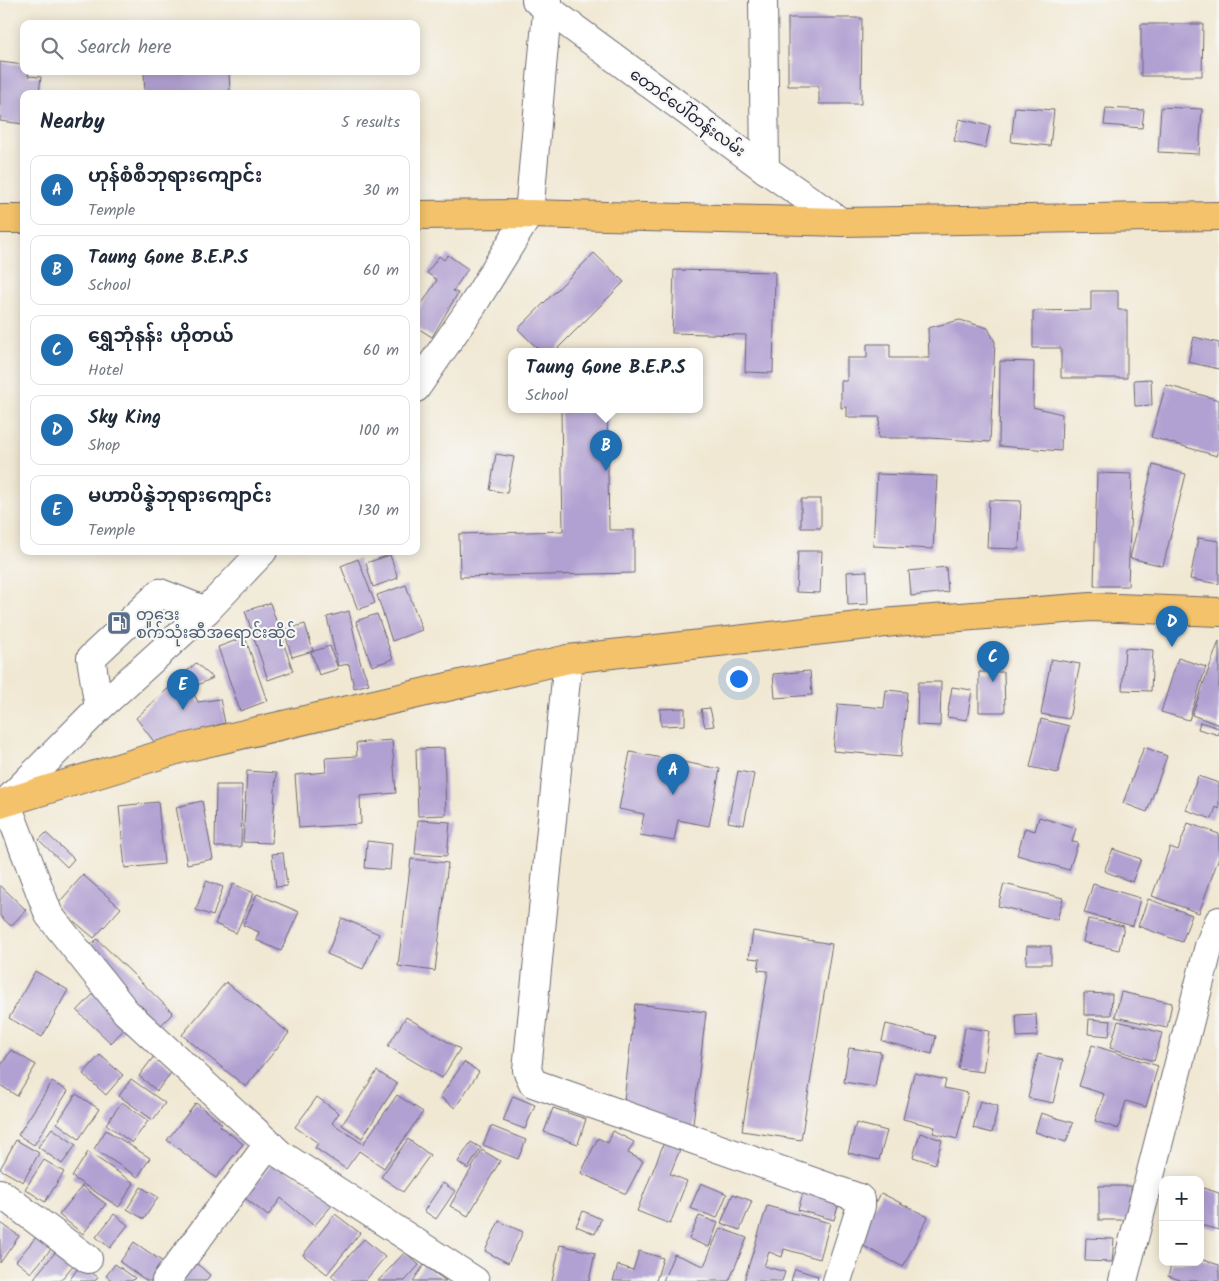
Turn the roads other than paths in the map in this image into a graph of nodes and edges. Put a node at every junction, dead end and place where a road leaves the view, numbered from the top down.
1 (763, 0) edge
2 (544, 3) edge
3 (765, 169) junction
4 (529, 214) junction
5 (420, 215) edge
6 (1219, 216) edge
7 (0, 219) edge
8 (20, 219) edge
9 (841, 222) junction
10 (420, 382) edge
11 (259, 555) edge
12 (206, 611) junction
13 (1219, 612) edge
14 (568, 659) junction
15 (99, 708) junction
16 (2, 805) edge
17 (1219, 921) edge
18 (269, 1143) junction
19 (0, 1193) edge
20 (88, 1259) dead end
21 (166, 1281) edge
22 (475, 1281) edge
23 (836, 1281) edge
24 (1122, 1281) edge

1 - 3 street
2 - 3 street, တောင်ပေါ်တန်းလမ်း
2 - 4 street
3 - 9 street, တောင်ပေါ်တန်းလမ်း
4 - 5 main road
4 - 9 main road
4 - 10 street
6 - 9 main road
7 - 8 main road
11 - 12 street
12 - 15 street
12 - 15 street
13 - 14 main road
14 - 16 main road
14 - 23 street
15 - 16 street
16 - 18 street
17 - 24 street
18 - 21 street
18 - 22 street
19 - 20 street

